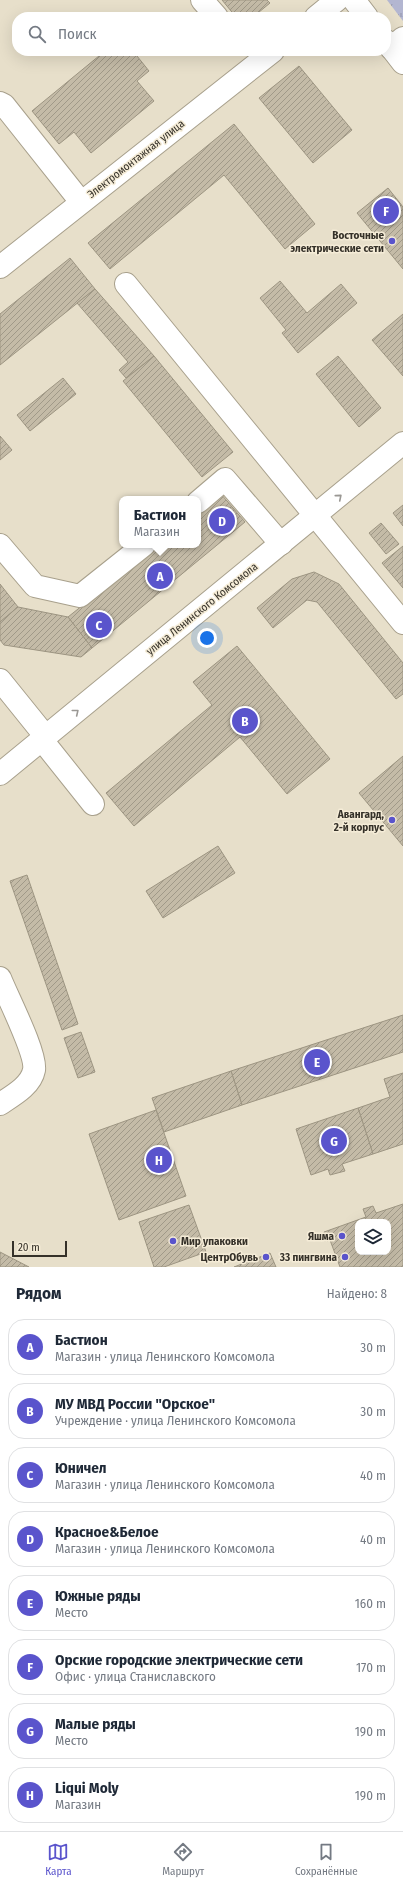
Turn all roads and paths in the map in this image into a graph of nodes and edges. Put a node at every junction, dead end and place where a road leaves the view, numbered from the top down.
1 (202, 0) edge
2 (337, 0) edge
3 (354, 0) edge
4 (213, 12) edge
5 (322, 12) edge
6 (363, 12) edge
7 (258, 56) edge
8 (0, 103) edge
9 (81, 202) junction
10 (0, 267) edge
11 (126, 284) dead end
12 (403, 443) edge
13 (201, 499) edge
14 (315, 516) junction
15 (281, 544) junction
16 (0, 545) edge
17 (140, 548) edge
18 (403, 623) edge
19 (0, 680) edge
20 (44, 738) junction
21 (0, 774) edge
22 (93, 804) dead end
23 (0, 978) edge
24 (0, 1104) edge

1 - 4 street
2 - 5 street
3 - 6 street
7 - 9 street, Электромонтажная улица
8 - 9 street
9 - 10 street, Электромонтажная улица
11 - 14 street
14 -> 12 street, улица Ленинского Комсомола
13 - 15 street
14 - 15 street, улица Ленинского Комсомола
14 - 18 street
20 -> 15 street, улица Ленинского Комсомола
16 - 17 street
19 - 20 street
20 - 21 street, улица Ленинского Комсомола
20 - 22 street
23 - 24 street

